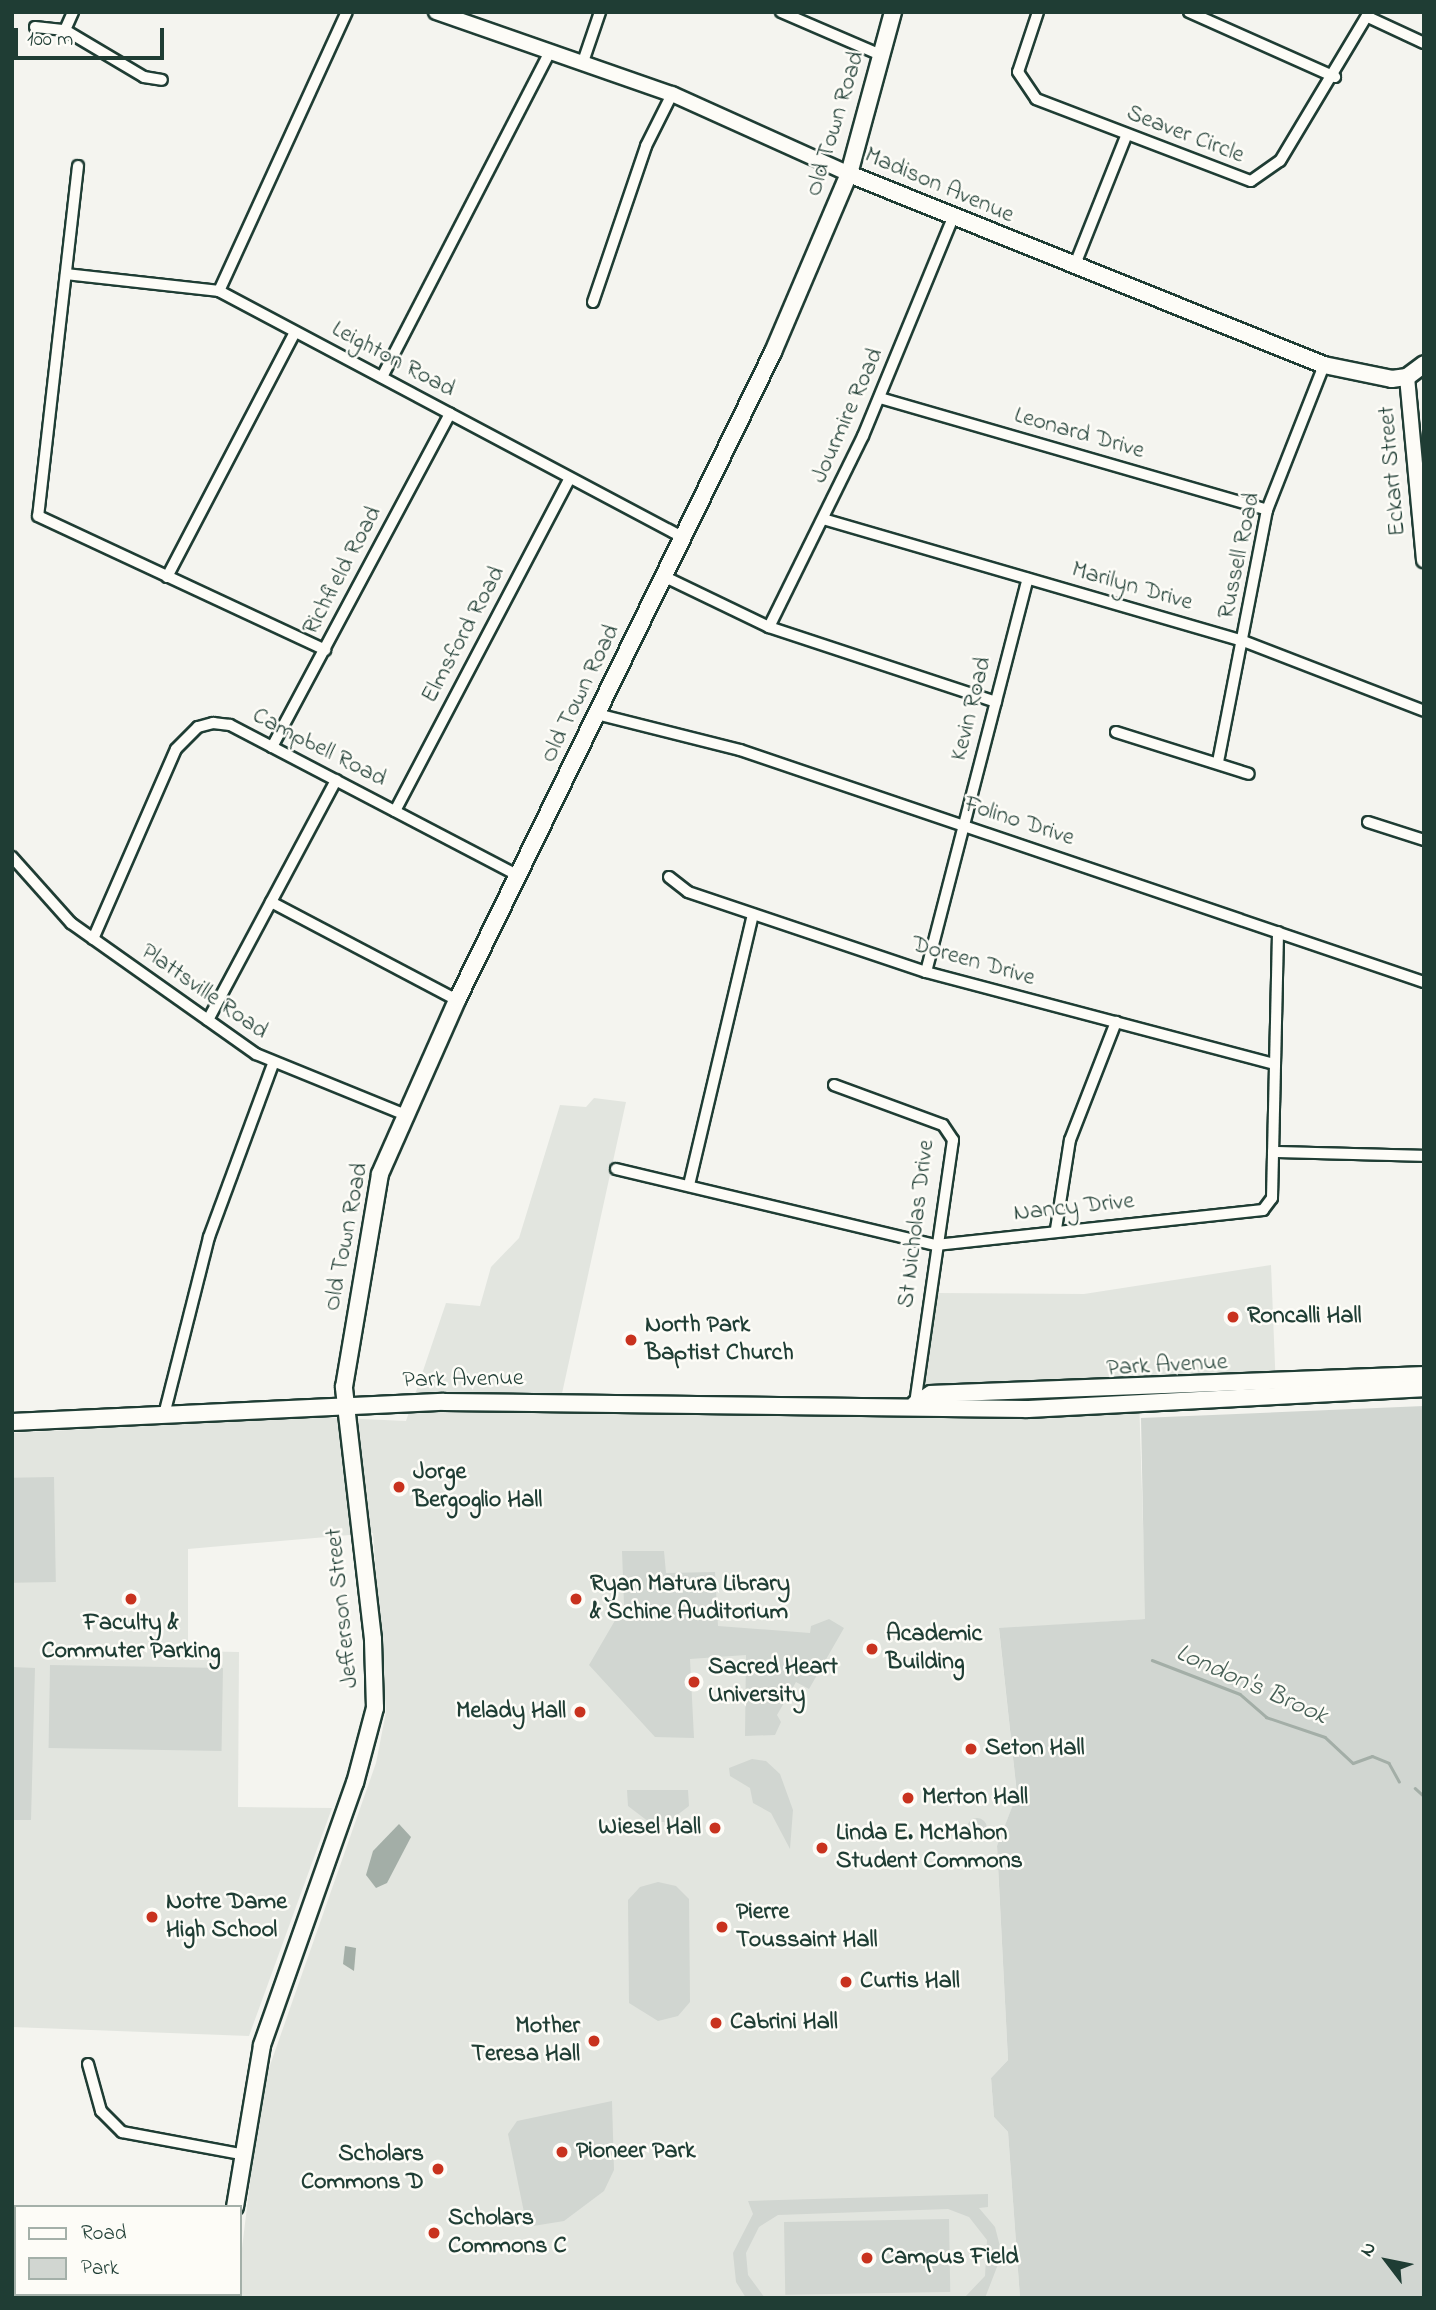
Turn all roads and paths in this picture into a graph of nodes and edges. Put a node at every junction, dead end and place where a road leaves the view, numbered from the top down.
1 (73, 12) edge
2 (347, 12) edge
3 (436, 12) edge
4 (600, 12) edge
5 (781, 12) edge
6 (892, 12) edge
7 (1038, 12) edge
8 (1189, 12) edge
9 (1368, 15) edge
10 (1219, 17) edge
11 (35, 27) dead end
12 (65, 30) junction
13 (1424, 43) edge
14 (550, 51) junction
15 (881, 55) junction
16 (583, 62) junction
17 (1335, 77) junction
18 (162, 80) dead end
19 (672, 94) junction
20 (1126, 136) junction
21 (78, 166) dead end
22 (849, 174) junction
23 (953, 218) junction
24 (1074, 267) junction
25 (66, 274) junction
26 (219, 291) junction
27 (593, 302) dead end
28 (295, 332) junction
29 (1424, 364) edge
30 (1324, 365) junction
31 (382, 377) junction
32 (1407, 377) junction
33 (880, 398) junction
34 (450, 414) junction
35 (570, 478) junction
36 (1267, 510) junction
37 (823, 519) junction
38 (684, 538) junction
39 (1424, 560) edge
40 (167, 577) junction
41 (665, 577) junction
42 (1028, 579) junction
43 (769, 627) junction
44 (1242, 642) junction
45 (325, 650) junction
46 (996, 702) junction
47 (1424, 711) edge
48 (597, 714) junction
49 (1116, 732) dead end
50 (272, 747) junction
51 (1218, 762) junction
52 (1250, 774) dead end
53 (336, 780) junction
54 (396, 811) junction
55 (1368, 822) dead end
56 (964, 826) junction
57 (1424, 840) edge
58 (12, 857) edge
59 (517, 875) junction
60 (669, 877) dead end
61 (271, 902) junction
62 (753, 914) junction
63 (1278, 932) junction
64 (93, 939) junction
65 (926, 972) junction
66 (1424, 982) edge
67 (457, 1000) junction
68 (208, 1020) junction
69 (1116, 1022) junction
70 (273, 1064) junction
71 (1274, 1064) junction
72 (834, 1084) dead end
73 (403, 1114) junction
74 (1273, 1152) junction
75 (1424, 1157) edge
76 (616, 1169) dead end
77 (689, 1185) junction
78 (1056, 1229) junction
79 (936, 1245) junction
80 (1424, 1375) edge
81 (1424, 1388) edge
82 (1150, 1397) junction
83 (345, 1404) junction
84 (915, 1404) junction
85 (165, 1411) junction
86 (12, 1422) edge
87 (88, 2064) dead end
88 (242, 2154) junction
89 (235, 2205) edge

1 - 12 street
2 - 26 street
3 - 14 street, Madison Avenue
4 - 16 street
5 - 15 street
6 - 15 main road, Old Town Road
7 - 20 street, Seaver Circle
8 - 10 street
9 - 13 street
9 - 17 street
10 - 17 street
11 - 12 street
12 - 18 street
14 - 16 street, Madison Avenue
14 - 31 street
15 - 22 main road, Old Town Road
16 - 19 street, Madison Avenue
17 - 20 street, Seaver Circle
19 - 22 street, Madison Avenue
19 - 27 street
20 - 24 street
21 - 25 street
22 - 23 main road, Madison Avenue
22 - 38 main road, Old Town Road
23 - 24 main road, Madison Avenue
23 - 33 street, Jourmire Road
24 - 30 main road, Madison Avenue
25 - 26 street, Leighton Road
25 - 40 street
26 - 28 street, Leighton Road
28 - 31 street, Leighton Road
28 - 40 street
29 - 32 main road
30 - 32 main road, Madison Avenue
30 - 36 street, Russell Road
31 - 34 street, Leighton Road
32 - 39 street, Eckart Street
33 - 36 street, Leonard Drive
33 - 37 street, Jourmire Road
34 - 35 street, Leighton Road
34 - 45 street, Richfield Road
35 - 38 street, Leighton Road
35 - 54 street, Elmsford Road
36 - 44 street, Russell Road
37 - 42 street, Marilyn Drive
37 - 43 street, Jourmire Road
38 - 41 main road, Old Town Road
40 - 45 street
41 - 43 street
41 - 48 main road, Old Town Road
42 - 44 street, Marilyn Drive
42 - 46 street, Kevin Road
43 - 46 street
44 - 47 street, Marilyn Drive
44 - 51 street, Russell Road
45 - 50 street, Richfield Road
46 - 56 street, Kevin Road
48 - 56 street, Folino Drive
48 - 59 main road, Old Town Road
49 - 51 street
50 - 53 street, Campbell Road
50 - 64 street, Campbell Road
51 - 52 street
53 - 54 street, Campbell Road
53 - 61 street
54 - 59 street, Campbell Road
55 - 57 street
56 - 63 street, Folino Drive
56 - 65 street, Kevin Road
58 - 64 street, Plattsville Road
59 - 67 main road, Old Town Road
60 - 62 street, Doreen Drive
61 - 67 street
61 - 68 street
62 - 65 street, Doreen Drive
62 - 77 street
63 - 66 street, Folino Drive
63 - 71 street, Nancy Drive
64 - 68 street, Plattsville Road
65 - 69 street, Doreen Drive
67 - 73 main road, Old Town Road
68 - 70 street, Plattsville Road
69 - 71 street, Doreen Drive
69 - 78 street
70 - 73 street, Plattsville Road
70 - 85 street
71 - 74 street, Nancy Drive
72 - 79 street, St Nicholas Drive
73 - 83 main road, Old Town Road
74 - 75 street
74 - 78 street, Nancy Drive
76 - 77 street, Nancy Drive
77 - 79 street, Nancy Drive
78 - 79 street, Nancy Drive
79 - 84 street, St Nicholas Drive
80 - 82 main road, Park Avenue
81 - 82 main road, Park Avenue
82 - 84 main road, Park Avenue
83 - 84 main road, Park Avenue
83 - 85 main road, Park Avenue
83 - 88 main road, Jefferson Street
85 - 86 main road, Park Avenue
87 - 88 street
88 - 89 main road, Jefferson Street

